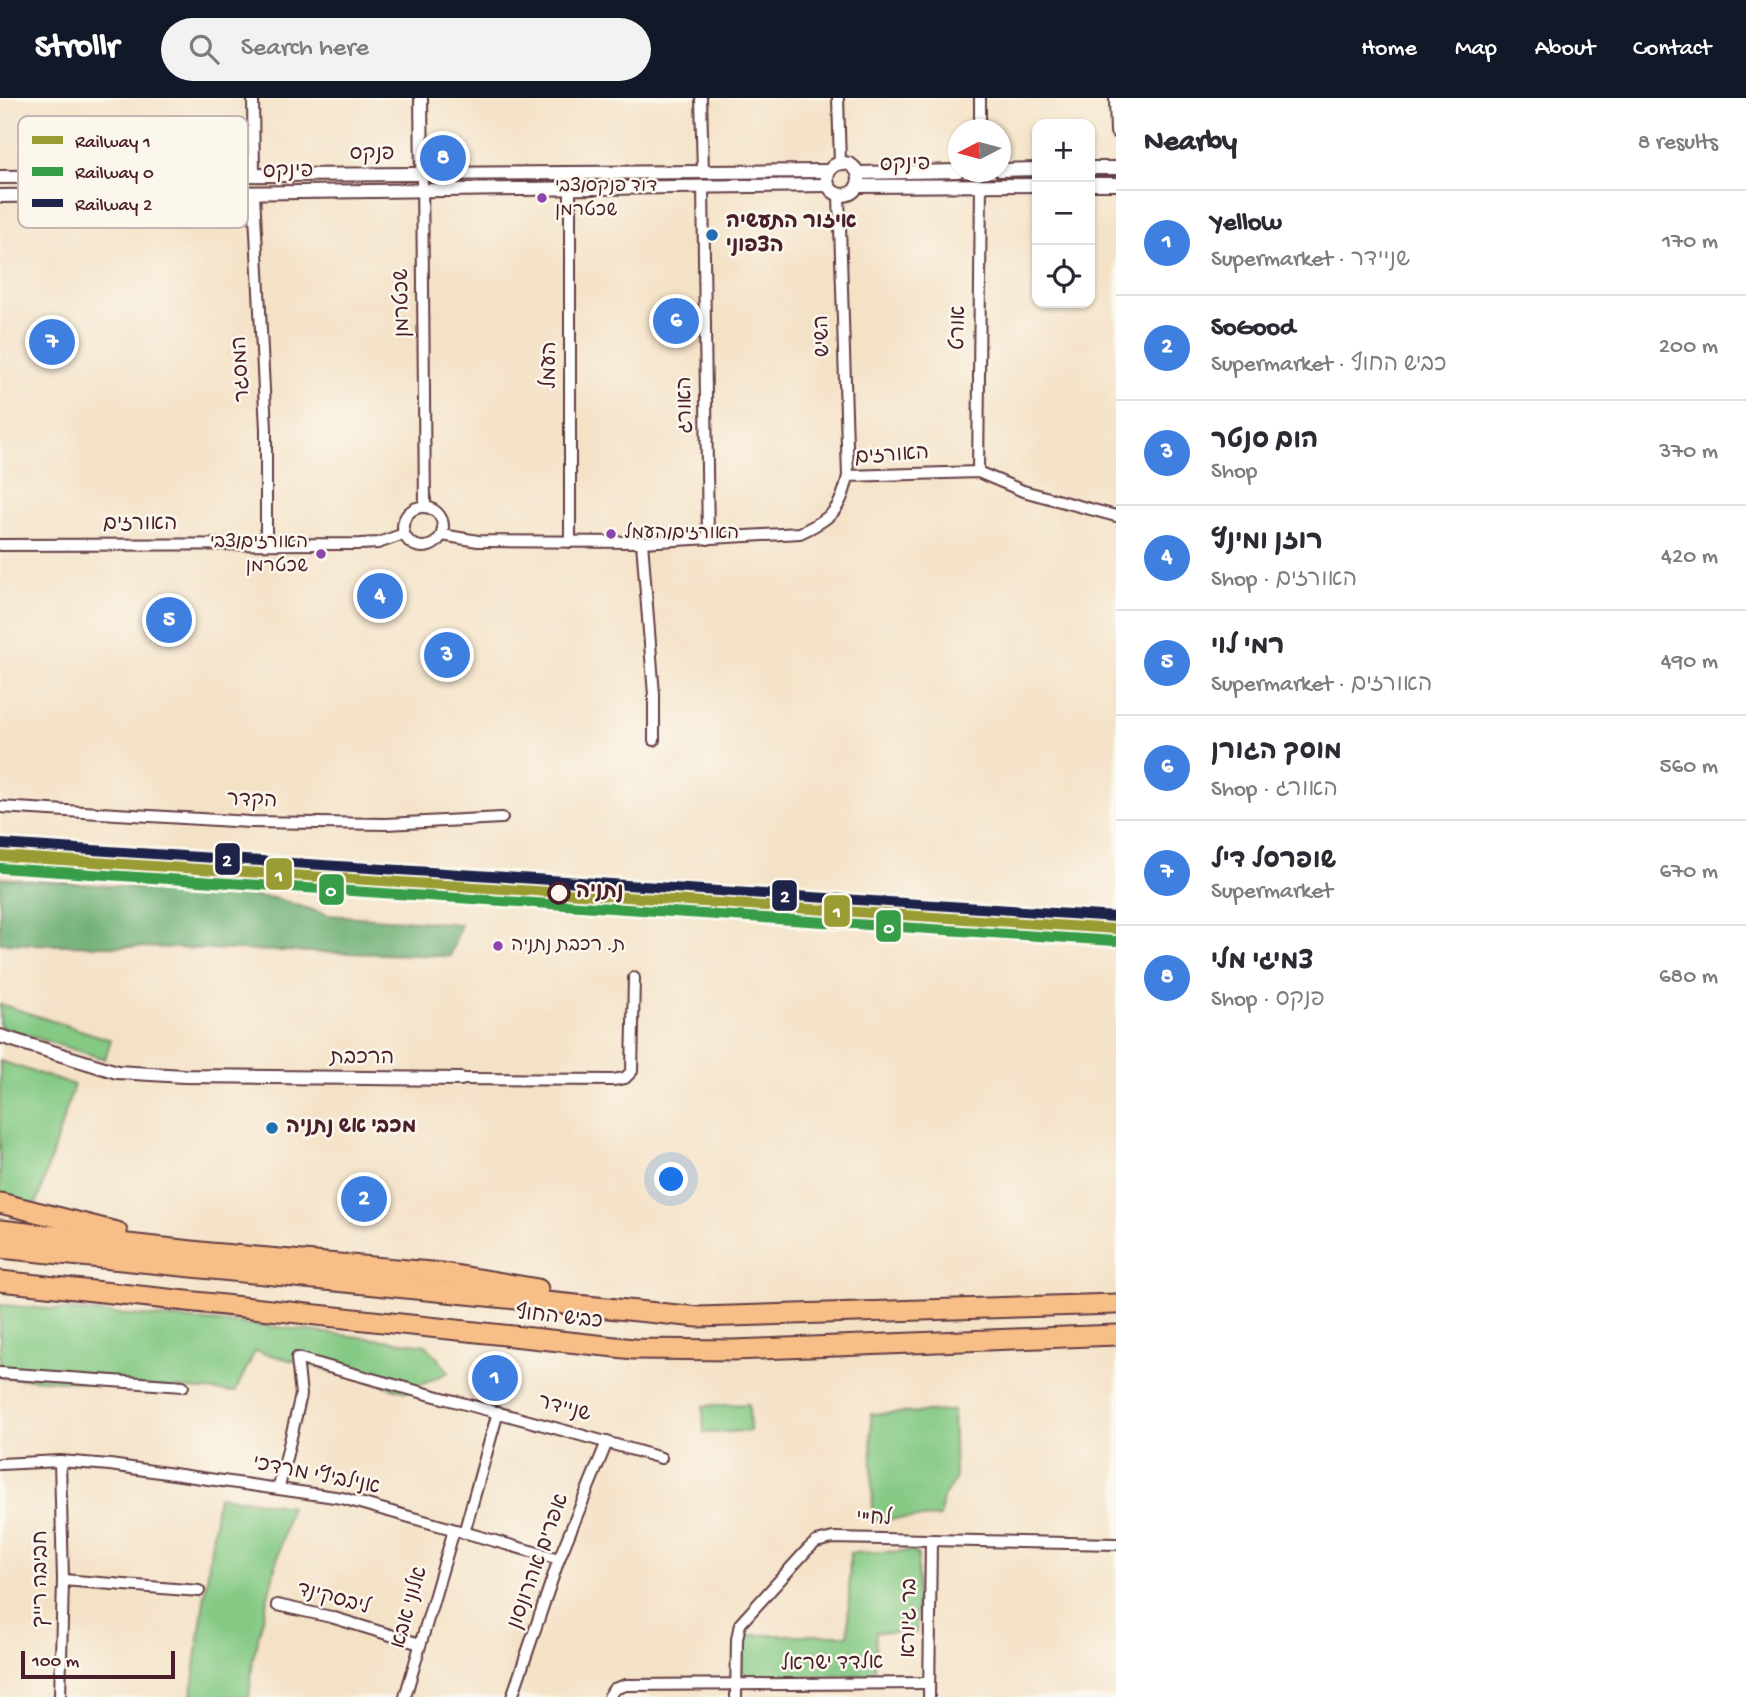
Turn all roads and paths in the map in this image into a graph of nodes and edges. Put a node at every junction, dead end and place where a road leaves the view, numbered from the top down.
1 (253, 98) edge
2 (421, 98) edge
3 (701, 98) edge
4 (838, 98) edge
5 (980, 98) edge
6 (1115, 98) edge
7 (980, 119) edge
8 (1116, 132) edge
9 (834, 167) junction
10 (1095, 168) edge
11 (1116, 168) edge
12 (1032, 169) edge
13 (1011, 170) edge
14 (703, 172) junction
15 (948, 172) edge
16 (248, 174) edge
17 (254, 174) junction
18 (422, 174) junction
19 (0, 177) edge
20 (18, 177) edge
21 (858, 179) junction
22 (1032, 184) edge
23 (1095, 184) edge
24 (1116, 184) edge
25 (828, 185) junction
26 (981, 185) junction
27 (703, 186) junction
28 (570, 188) junction
29 (423, 190) junction
30 (248, 193) edge
31 (254, 193) junction
32 (839, 195) junction
33 (0, 196) edge
34 (18, 196) edge
35 (978, 472) junction
36 (848, 475) junction
37 (425, 507) junction
38 (1116, 516) edge
39 (404, 534) junction
40 (442, 535) junction
41 (708, 539) junction
42 (570, 542) junction
43 (642, 542) junction
44 (266, 544) junction
45 (0, 545) edge
46 (654, 740) dead end
47 (0, 807) edge
48 (502, 818) dead end
49 (634, 978) dead end
50 (0, 1036) edge
51 (461, 1079) joint
52 (0, 1203) edge
53 (0, 1230) edge
54 (0, 1248) edge
55 (210, 1252) junction
56 (0, 1281) edge
57 (1116, 1304) edge
58 (698, 1317) junction
59 (1116, 1335) edge
60 (0, 1373) edge
61 (183, 1386) dead end
62 (498, 1412) junction
63 (607, 1442) junction
64 (661, 1458) dead end
65 (60, 1461) junction
66 (0, 1464) edge
67 (279, 1487) junction
68 (459, 1531) junction
69 (931, 1540) junction
70 (1116, 1544) edge
71 (559, 1559) junction
72 (63, 1580) junction
73 (200, 1591) dead end
74 (277, 1605) dead end
75 (420, 1644) junction
76 (929, 1683) junction
77 (736, 1685) junction
78 (60, 1697) edge
79 (405, 1697) edge
80 (512, 1697) edge
81 (609, 1697) edge
82 (736, 1697) edge
83 (929, 1697) edge

1 - 17 street
2 - 18 street, שכטרמן
3 - 14 street
4 - 9 street
5 - 7 street
6 - 8 street
9 - 14 street, פנקס
9 - 21 street
9 - 25 street
10 - 11 street
12 - 13 street
14 - 18 street, פנקס
15 - 21 street
16 - 17 street, פנקס
17 - 18 street, פנקס
18 - 29 street, שכטרמן
19 - 20 street, פנקס
21 - 26 street, פינקס
21 - 32 street
22 - 26 street, פינקס
23 - 24 street
25 - 27 street, פינקס
25 - 32 street
26 - 35 street, אורט
27 - 28 street, פינקס
27 - 41 street, האורג
28 - 29 street, פינקס
28 - 42 street, העמל
29 - 31 street, פינקס
29 - 37 street, שכטרמן
30 - 31 street, פינקס
31 - 44 street, המסגר
32 - 36 street, השיש
33 - 34 street, פינקס
35 - 36 street, האורזים
35 - 38 street, האורזים
36 - 41 street, האורזים
37 - 39 street
37 - 40 street
39 - 40 street
39 - 44 street, האורזים
40 - 42 street, האורזים
41 - 43 street, האורזים
42 - 43 street, האורזים
43 - 46 street
44 - 45 street, האורזים
47 - 48 street, הקדר
49 - 51 street, הרכבת
50 - 51 street, הרכבת
52 - 55 highway
53 - 55 highway
54 - 58 highway, כביש החוף
55 - 58 highway
56 - 59 highway, כביש החוף
57 - 58 highway, כביש החוף
60 - 61 street
62 - 63 street, שניידר
62 - 67 street, שניידר
62 - 68 street, אלוני אבא
63 - 64 street, שניידר
63 - 71 street, אפרים אהרונסון
65 - 66 street, אנילביץ' מרדכי
65 - 67 street, אנילביץ' מרדכי
65 - 72 street, חביבה רייך
67 - 68 street, אנילביץ' מרדכי
68 - 71 street, אנילביץ' מרדכי
68 - 75 street, אלוני אבא
69 - 70 street, לח"י
69 - 76 street, בר גיורא
69 - 77 street, לח"י
71 - 80 street, אפרים אהרונסון
72 - 73 street
72 - 78 street, חביבה רייך
74 - 75 street, ליבסקינד
75 - 79 street, אלוני אבא
76 - 77 street, אלדד ישראל
76 - 83 street, בר גיורא
77 - 81 street, אלדד ישראל
77 - 82 street, לח"י

